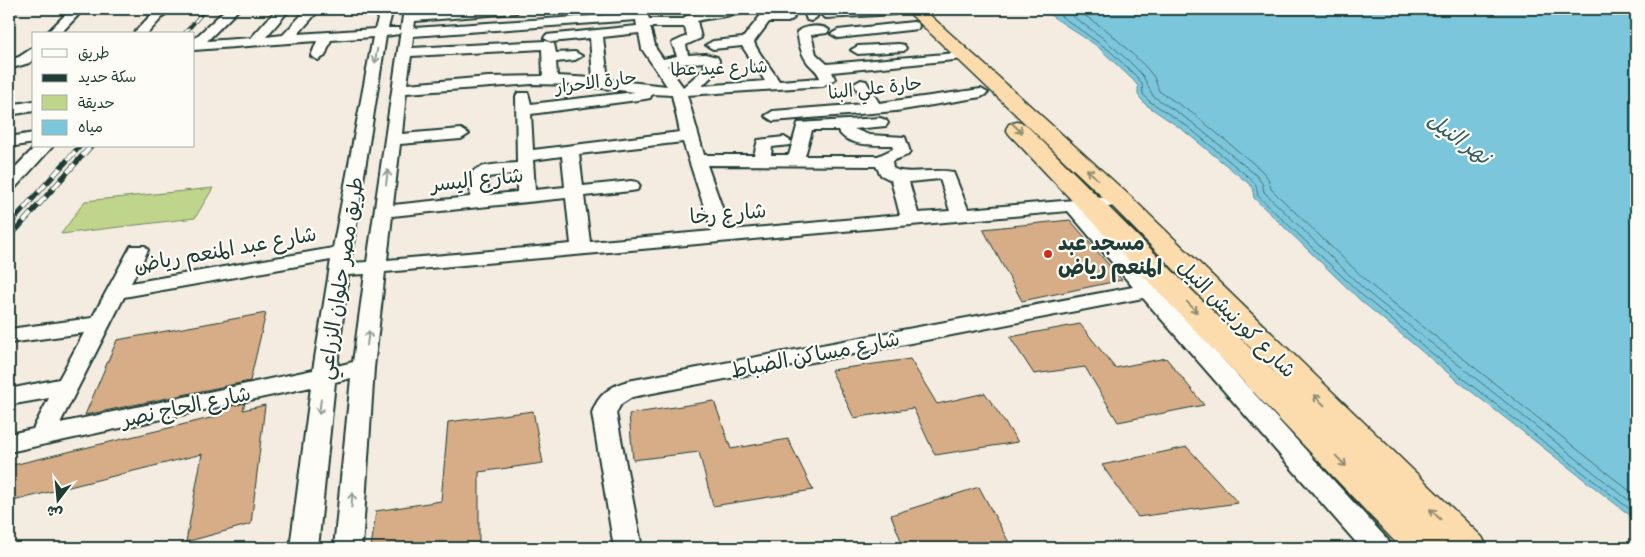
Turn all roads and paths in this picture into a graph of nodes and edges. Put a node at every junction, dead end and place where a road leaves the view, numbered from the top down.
1 (13, 9) edge
2 (78, 9) edge
3 (164, 9) edge
4 (232, 9) edge
5 (284, 9) edge
6 (314, 9) edge
7 (387, 9) edge
8 (515, 9) edge
9 (751, 9) edge
10 (9, 12) edge
11 (904, 13) edge
12 (826, 14) dead end
13 (565, 15) edge
14 (788, 18) dead end
15 (642, 19) edge
16 (690, 23) junction
17 (407, 28) edge
18 (822, 30) dead end
19 (54, 32) edge
20 (141, 32) edge
21 (380, 32) junction
22 (596, 34) junction
23 (838, 34) dead end
24 (326, 36) junction
25 (287, 39) junction
26 (547, 41) junction
27 (255, 42) junction
28 (747, 42) junction
29 (195, 45) edge
30 (195, 46) edge
31 (858, 50) dead end
32 (947, 53) junction
33 (682, 54) junction
34 (318, 56) dead end
35 (575, 56) dead end
36 (31, 58) edge
37 (550, 58) junction
38 (657, 60) junction
39 (9, 64) edge
40 (825, 68) junction
41 (441, 72) dead end
42 (522, 80) junction
43 (550, 80) junction
44 (601, 82) junction
45 (861, 84) dead end
46 (770, 85) junction
47 (398, 89) junction
48 (680, 91) junction
49 (981, 93) junction
50 (460, 96) dead end
51 (32, 106) edge
52 (9, 110) edge
53 (523, 110) junction
54 (877, 115) junction
55 (775, 119) junction
56 (844, 124) junction
57 (804, 126) junction
58 (461, 134) dead end
59 (689, 136) junction
60 (32, 138) edge
61 (392, 140) junction
62 (9, 142) edge
63 (784, 142) dead end
64 (43, 148) edge
65 (570, 150) junction
66 (482, 158) dead end
67 (525, 158) junction
68 (698, 160) junction
69 (762, 160) junction
70 (796, 160) junction
71 (882, 161) junction
72 (898, 177) junction
73 (10, 181) edge
74 (630, 186) dead end
75 (575, 192) junction
76 (526, 197) junction
77 (479, 201) junction
78 (1121, 201) junction
79 (1082, 205) junction
80 (383, 211) junction
81 (961, 215) junction
82 (911, 220) junction
83 (723, 236) junction
84 (581, 248) junction
85 (138, 250) dead end
86 (341, 261) junction
87 (378, 266) junction
88 (1159, 289) junction
89 (116, 292) junction
90 (99, 324) junction
91 (9, 336) edge
92 (363, 368) junction
93 (324, 376) junction
94 (1277, 377) junction
95 (67, 386) junction
96 (9, 397) edge
97 (41, 436) junction
98 (9, 443) edge
99 (304, 548) edge
100 (348, 548) edge
101 (628, 548) edge
102 (1378, 548) edge
103 (1425, 548) edge
104 (1470, 548) edge

1 - 10 street
2 - 19 street
3 - 20 street
4 - 29 street
5 - 27 street
6 - 25 street
7 - 21 street, طريق مصر حلوان الزراعي
8 - 17 street
9 - 16 street
11 - 12 street
11 - 23 street
11 - 32 highway, شارع كورنيش النيل
13 - 15 street
13 - 17 street
14 - 28 street
15 - 16 street
15 - 22 street
15 - 38 street
16 - 33 street
17 - 21 street
17 - 26 street
17 - 47 street, طريق مصر حلوان الزراعي
18 - 40 street
21 - 24 street
21 -> 86 street, طريق مصر حلوان الزراعي
22 - 26 street
22 - 44 street
24 - 25 street
24 - 34 street
25 - 27 street
26 - 37 street
27 - 30 street
28 - 33 street
28 - 46 street
31 - 32 street
32 - 40 street
32 - 49 highway, شارع كورنيش النيل
78 -> 32 highway, شارع كورنيش النيل
33 - 38 street
35 - 37 street
36 - 39 street
37 - 43 street
38 - 48 street
38 - 48 street
40 - 46 street, شارع عيد عطا
41 - 47 street
42 - 43 street, شارع عيد عطا
42 - 47 street, شارع عيد عطا
42 - 53 street
43 - 44 street, شارع عيد عطا
44 - 48 street, شارع عيد عطا
45 - 54 street
46 - 48 street, شارع عيد عطا
46 - 55 street
47 - 50 street
47 - 61 street, طريق مصر حلوان الزراعي
48 - 53 street, حارة الاحرار
48 - 59 street
49 - 54 street, حارة علي البنا
49 -> 79 highway, شارع كورنيش النيل
51 - 52 street
53 - 67 street
54 - 55 street, حارة علي البنا
54 - 56 street
55 - 57 street
56 - 57 street
56 - 71 street
57 - 70 street
58 - 61 street
59 - 65 street
59 - 68 street
60 - 62 street
80 -> 61 street, طريق مصر حلوان الزراعي
63 - 69 street
64 - 73 street
65 - 67 street
65 - 75 street
66 - 67 street
67 - 76 street
67 - 77 street
68 - 69 street
68 - 83 street
69 - 70 street
70 - 71 street
71 - 72 street
72 - 81 street
72 - 82 street
74 - 75 street, شارع اليسر
75 - 76 street, شارع اليسر
75 - 84 street
76 - 77 street, شارع اليسر
77 - 80 street, شارع اليسر
78 - 79 street, شارع رخا
78 - 94 highway, شارع كورنيش النيل
79 - 81 street, شارع رخا
79 - 88 highway, شارع كورنيش النيل
80 - 87 street, طريق مصر حلوان الزراعي
81 - 82 street, شارع رخا
82 - 83 street, شارع رخا
83 - 84 street, شارع رخا
84 - 87 street, شارع رخا
85 - 89 street
86 - 87 street, شارع رخا
86 - 89 street, شارع عبد المنعم رياض
86 - 93 street, طريق مصر حلوان الزراعي
92 -> 87 street, طريق مصر حلوان الزراعي
88 -> 94 highway, شارع كورنيش النيل
88 - 101 street, شارع مساكن الضباط
88 - 102 street
89 - 90 street
90 - 91 street
90 - 95 street
92 - 93 street, شارع الحاج نصر
100 -> 92 street, طريق مصر حلوان الزراعي
93 - 97 street, شارع الحاج نصر
93 -> 99 street, طريق مصر حلوان الزراعي
94 -> 103 highway, شارع كورنيش النيل
104 -> 94 highway, شارع كورنيش النيل
95 - 96 street
95 - 97 street
97 - 98 street, شارع الحاج نصر

